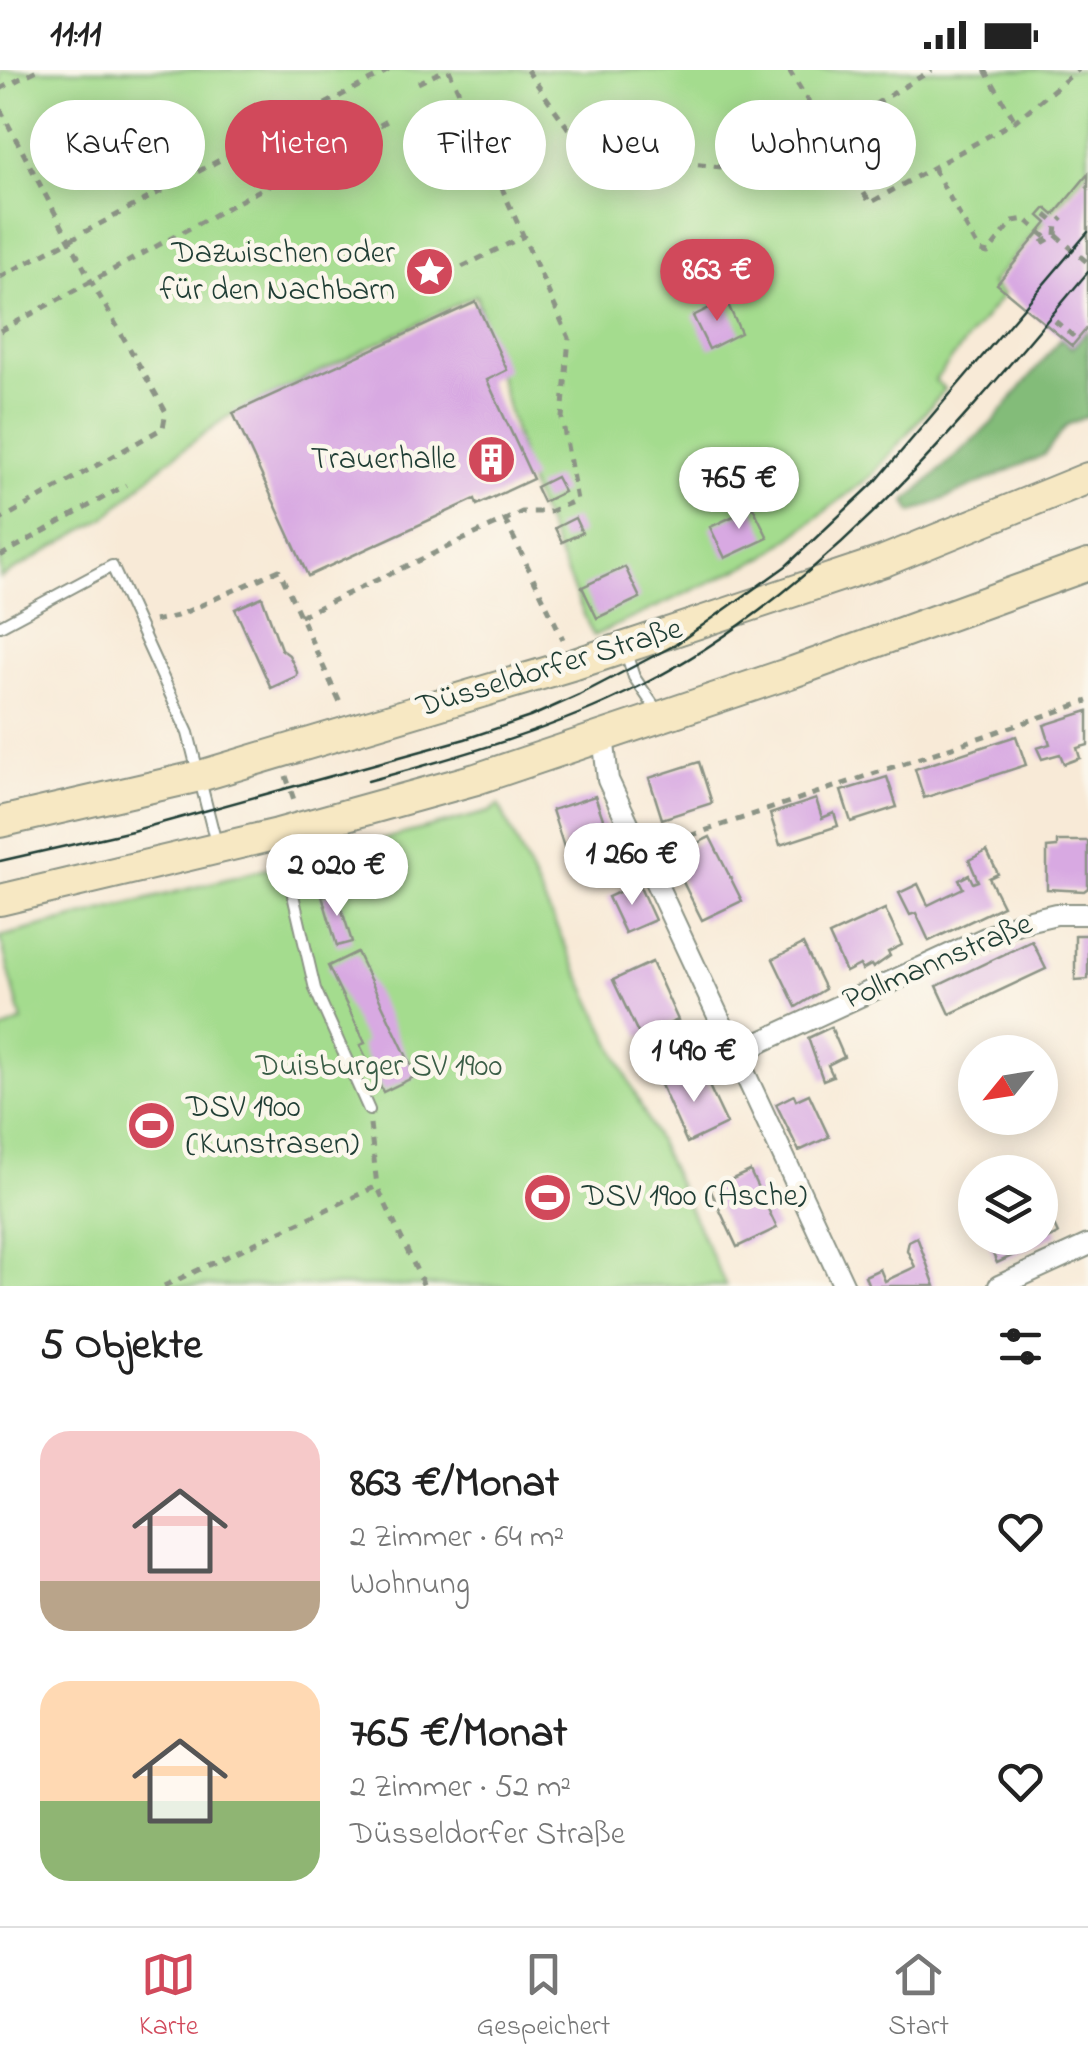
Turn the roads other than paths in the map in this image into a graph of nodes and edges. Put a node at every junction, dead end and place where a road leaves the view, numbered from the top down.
1 (1088, 478) edge
2 (1088, 566) edge
3 (0, 626) edge
4 (626, 647) junction
5 (661, 715) junction
6 (604, 735) junction
7 (200, 776) junction
8 (0, 822) edge
9 (290, 830) junction
10 (218, 848) junction
11 (0, 900) edge
12 (1088, 914) edge
13 (737, 1053) junction
14 (369, 1110) road end
15 (1088, 1245) edge
16 (844, 1286) edge
17 (999, 1286) edge

1 - 4 main road, Düsseldorfer Straße
2 - 5 main road
3 - 7 lane
4 - 5 lane
4 - 7 main road, Düsseldorfer Straße
5 - 6 main road
6 - 9 main road
6 - 13 street
7 - 8 main road, Düsseldorfer Straße
7 - 10 lane
9 - 10 main road
9 - 14 lane
10 - 11 main road
12 - 13 street, Pollmannstraße
13 - 16 street
15 - 17 street

